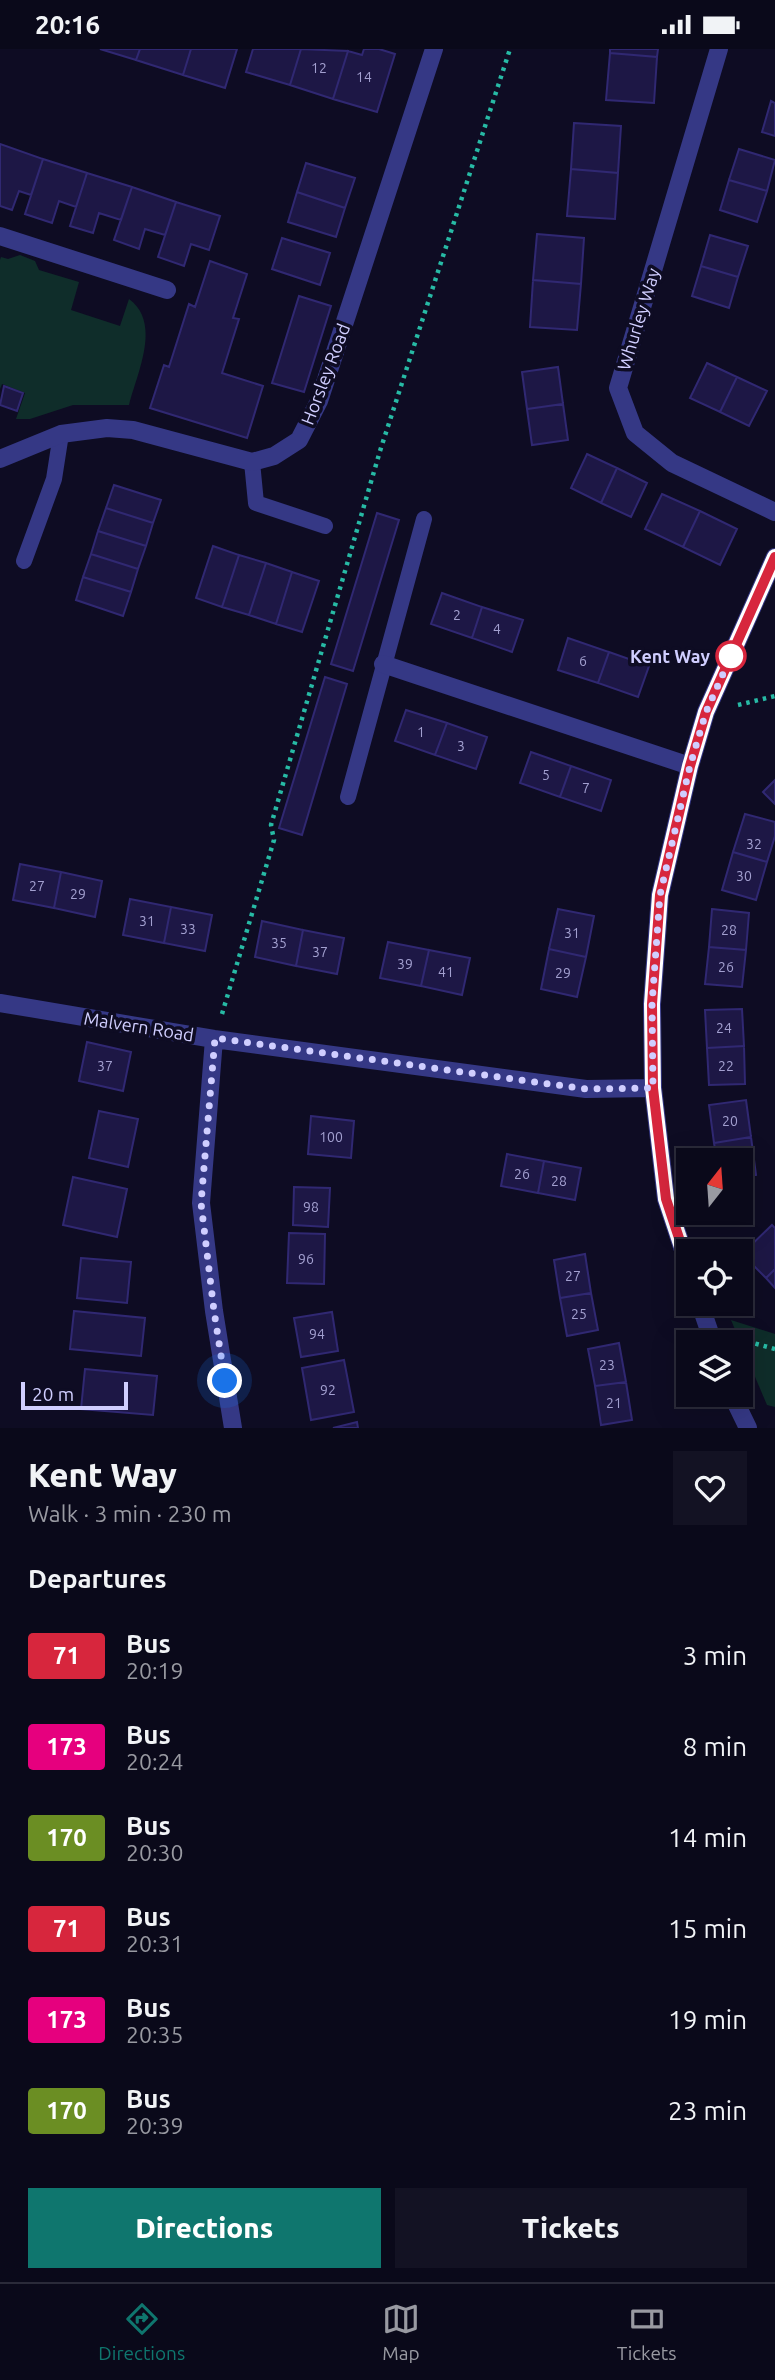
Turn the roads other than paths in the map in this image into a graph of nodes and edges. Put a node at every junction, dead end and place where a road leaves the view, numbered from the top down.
1 (434, 49) edge
2 (719, 49) edge
3 (0, 236) edge
4 (167, 290) dead end
5 (61, 434) junction
6 (0, 459) edge
7 (252, 462) junction
8 (775, 512) edge
9 (424, 519) dead end
10 (326, 526) dead end
11 (775, 557) edge
12 (24, 561) dead end
13 (383, 664) junction
14 (690, 766) junction
15 (348, 797) dead end
16 (0, 1003) edge
17 (215, 1038) junction
18 (653, 1088) junction
19 (679, 1239) edge
20 (738, 1407) edge
21 (233, 1428) edge
22 (748, 1428) edge

1 - 7 street, Horsley Road
2 - 8 street, Whurley Way
3 - 4 street
5 - 6 street
5 - 7 street
5 - 12 lane
7 - 10 lane
9 - 13 lane
11 - 14 street
13 - 14 street
13 - 15 lane
14 - 18 street
16 - 17 street, Malvern Road
17 - 18 street, Malvern Road
17 - 21 street
18 - 19 street
20 - 22 street

